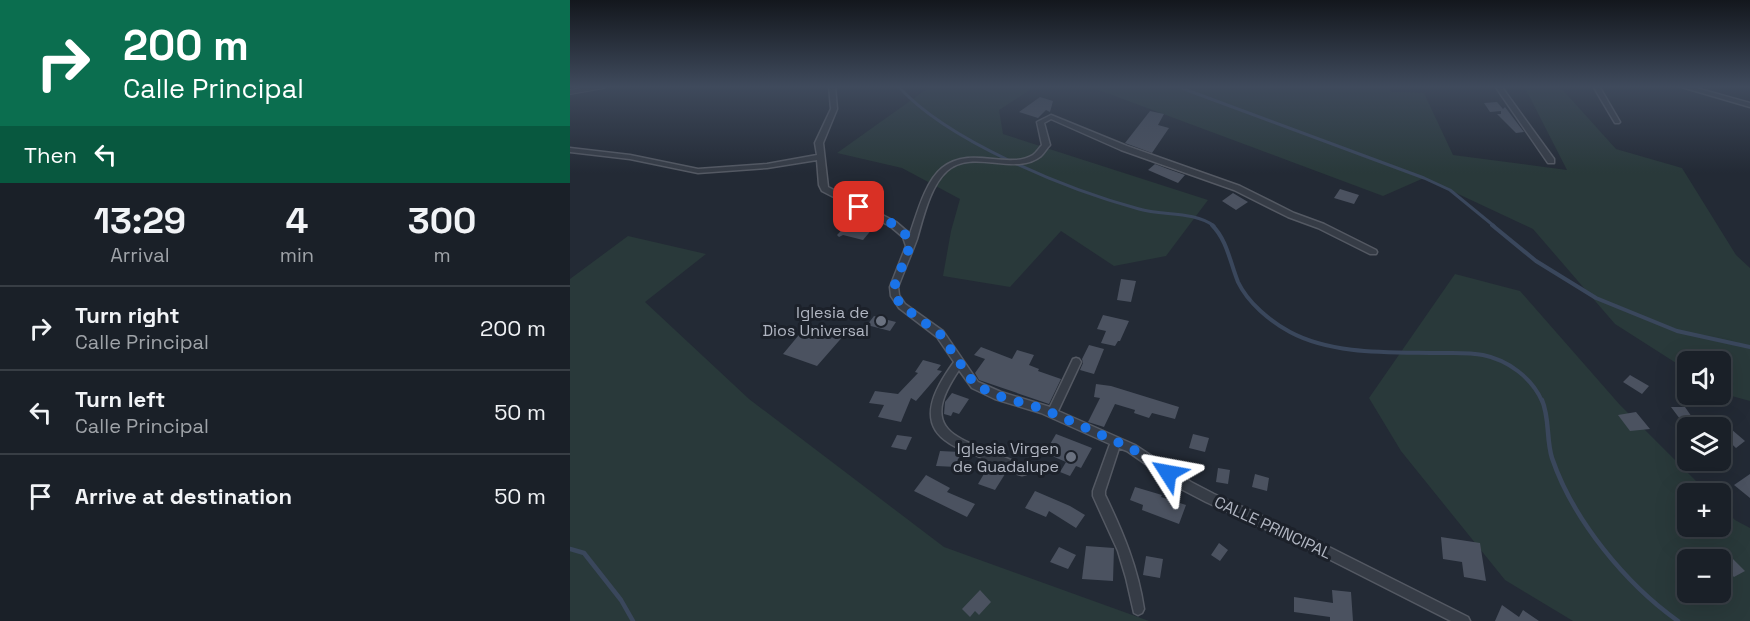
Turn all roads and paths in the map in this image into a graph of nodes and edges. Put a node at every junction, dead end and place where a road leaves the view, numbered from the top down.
1 (831, 115) edge
2 (1518, 115) edge
3 (1613, 115) edge
4 (1617, 122) dead end
5 (570, 150) edge
6 (819, 157) junction
7 (1551, 161) dead end
8 (910, 246) junction
9 (1373, 252) dead end
10 (959, 362) junction
11 (1076, 362) dead end
12 (1052, 413) junction
13 (1116, 441) junction
14 (1022, 470) dead end
15 (1137, 609) dead end
16 (1464, 621) edge

1 - 6 street
2 - 7 street
3 - 4 street
5 - 6 street
6 - 8 street
8 - 9 street
8 - 10 street, CALLE PRINCIPAL
10 - 12 street, CALLE PRINCIPAL
10 - 14 street
11 - 12 street
12 - 13 street, CALLE PRINCIPAL
13 - 15 street
13 - 16 street, CALLE PRINCIPAL

